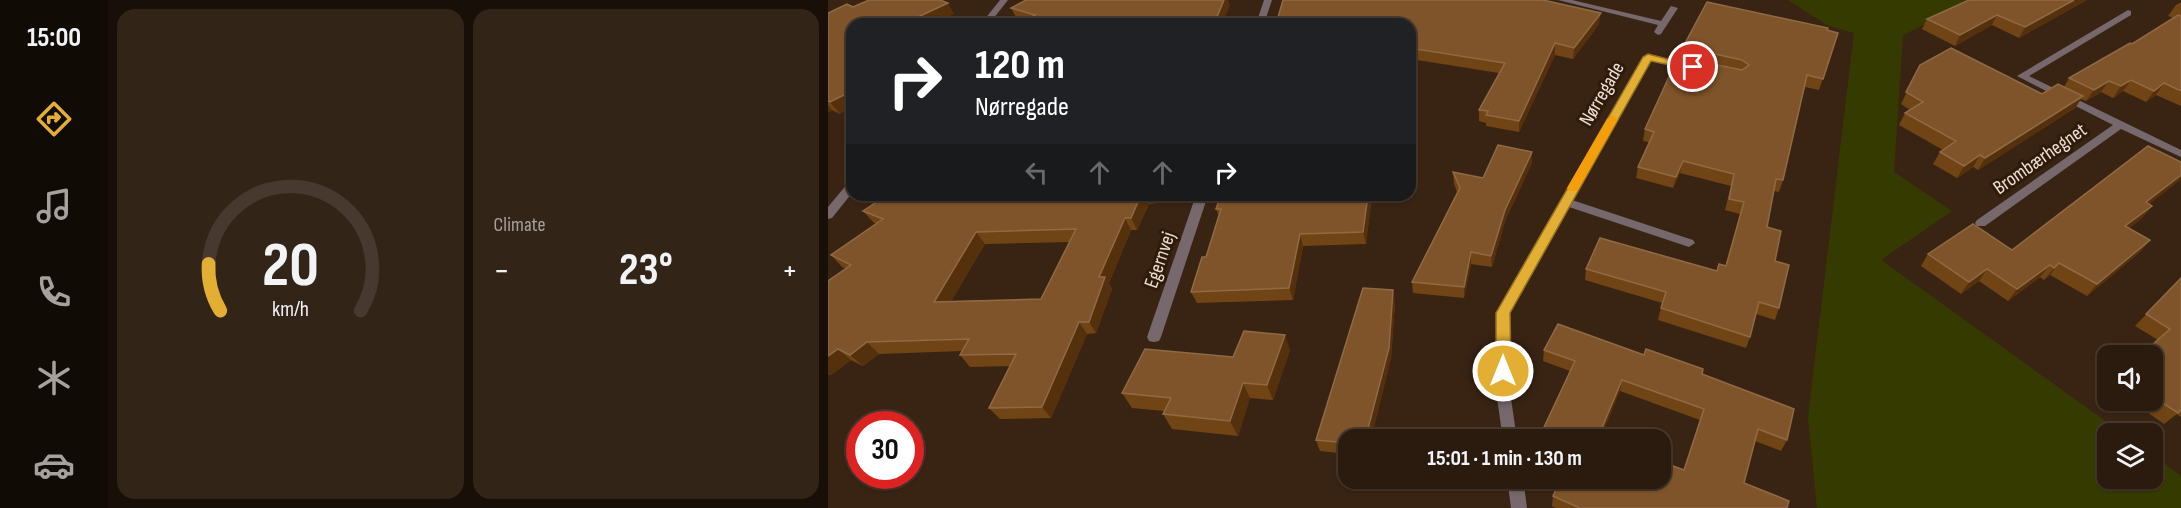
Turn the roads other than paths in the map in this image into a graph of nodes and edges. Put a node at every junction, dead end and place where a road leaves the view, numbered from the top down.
1 (1004, 0) edge
2 (1268, 0) edge
3 (1562, 0) edge
4 (1674, 8) dead end
5 (2128, 13) dead end
6 (990, 18) edge
7 (1262, 18) edge
8 (1663, 24) junction
9 (1658, 32) dead end
10 (1705, 69) edge
11 (2120, 124) junction
12 (2181, 154) edge
13 (846, 193) edge
14 (1200, 201) edge
15 (1565, 202) junction
16 (828, 215) edge
17 (1981, 223) dead end
18 (1689, 243) dead end
19 (1154, 337) dead end
20 (1508, 429) edge
21 (1516, 489) edge
22 (1519, 508) edge

1 - 6 street
2 - 7 street
3 - 8 street
4 - 8 street
5 - 11 street, Brombærhegnet
8 - 9 street
10 - 15 street, Nørregade
11 - 12 street, Brombærhegnet
11 - 17 street, Brombærhegnet
13 - 16 street
14 - 19 street, Egernvej
15 - 18 street
15 - 20 street, Nørregade
21 - 22 street

